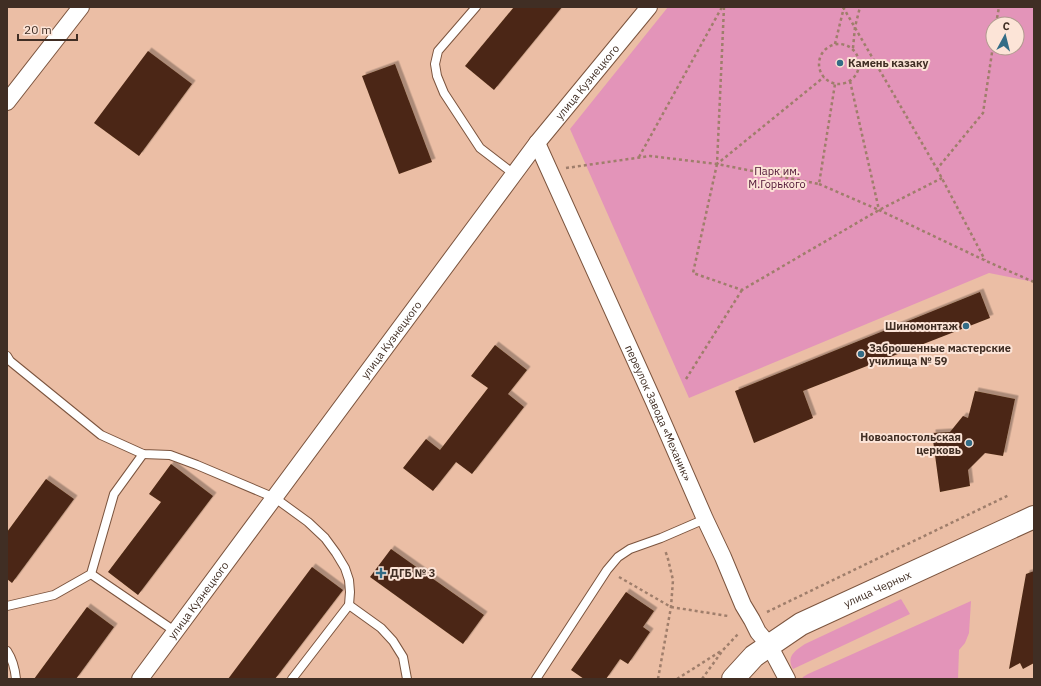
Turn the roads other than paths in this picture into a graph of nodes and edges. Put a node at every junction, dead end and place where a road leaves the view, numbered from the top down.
1 (81, 7) edge
2 (476, 7) edge
3 (649, 7) edge
4 (7, 102) edge
5 (537, 144) junction
6 (514, 174) junction
7 (7, 356) edge
8 (142, 454) junction
9 (275, 498) junction
10 (1034, 517) edge
11 (705, 519) junction
12 (91, 574) junction
13 (349, 605) junction
14 (7, 606) edge
15 (176, 632) junction
16 (768, 645) junction
17 (7, 651) edge
18 (16, 679) edge
19 (140, 679) edge
20 (292, 679) edge
21 (407, 679) edge
22 (536, 679) edge
23 (733, 679) edge
24 (787, 679) edge

1 - 4 street
2 - 6 lane
3 - 5 street, улица Кузнецкого
5 - 6 street, улица Кузнецкого
5 - 11 street, переулок Завода «Механик»
6 - 9 street, улица Кузнецкого
7 - 8 lane
8 - 9 lane
8 - 12 lane
9 - 13 lane
9 - 15 street, улица Кузнецкого
10 - 16 main road, улица Черных
11 - 16 street, переулок Завода «Механик»
11 - 22 lane
12 - 14 lane
12 - 15 lane
13 - 20 lane
13 - 21 lane
15 - 19 street, улица Кузнецкого
16 - 23 main road, улица Черных
16 - 24 street, переулок Завода «Механик»
17 - 18 lane

